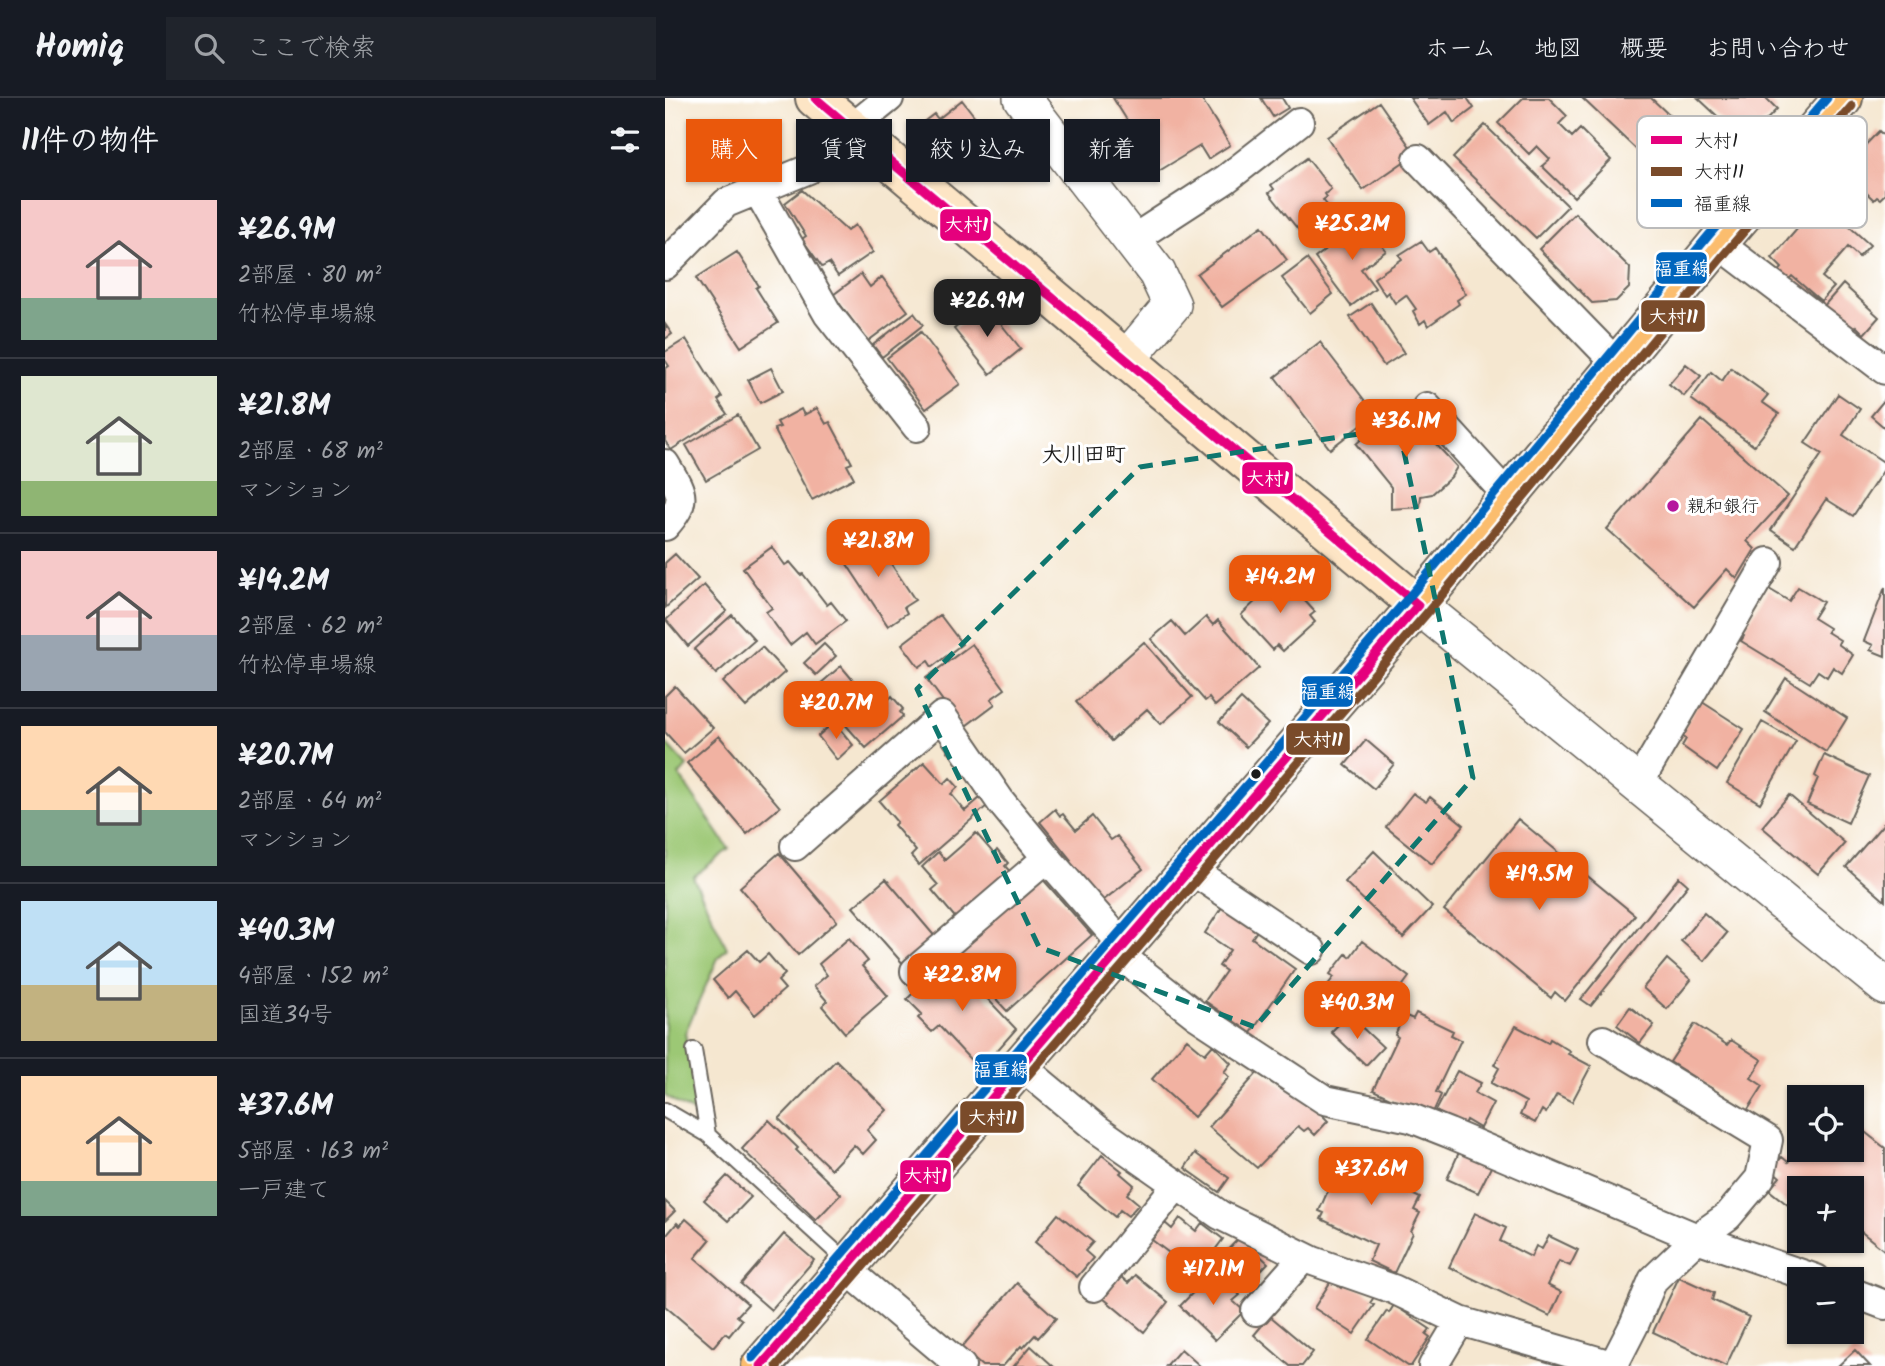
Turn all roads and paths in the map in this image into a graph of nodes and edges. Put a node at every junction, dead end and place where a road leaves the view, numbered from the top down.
1 (815, 98) edge
2 (889, 98) edge
3 (1022, 98) edge
4 (1843, 98) edge
5 (1827, 116) edge
6 (841, 119) edge
7 (863, 119) edge
8 (1299, 122) dead end
9 (1418, 159) dead end
10 (892, 162) edge
11 (796, 175) edge
12 (758, 191) junction
13 (1731, 228) edge
14 (1132, 240) junction
15 (1718, 243) junction
16 (665, 265) edge
17 (1126, 360) junction
18 (1617, 365) junction
19 (1885, 370) edge
20 (1427, 407) dead end
21 (918, 427) dead end
22 (665, 464) edge
23 (1507, 496) junction
24 (665, 526) edge
25 (1768, 562) dead end
26 (1418, 605) junction
27 (1638, 784) junction
28 (795, 846) dead end
29 (1047, 858) junction
30 (1190, 869) junction
31 (1120, 949) junction
32 (1311, 950) dead end
33 (915, 971) dead end
34 (1885, 986) edge
35 (1603, 1040) dead end
36 (694, 1050) dead end
37 (1020, 1065) junction
38 (665, 1110) edge
39 (708, 1135) junction
40 (1176, 1186) junction
41 (1697, 1238) junction
42 (1304, 1257) junction
43 (847, 1266) junction
44 (1787, 1269) edge
45 (1094, 1287) dead end
46 (1864, 1297) edge
47 (1885, 1305) edge
48 (1256, 1311) dead end
49 (1460, 1321) junction
50 (761, 1366) edge
51 (961, 1366) edge
52 (1433, 1366) edge
53 (1612, 1366) edge

1 - 6 main road
2 - 7 street
3 - 14 street
4 - 5 highway
8 - 14 street
9 - 18 street
10 - 17 main road
11 - 12 street
12 - 16 street
12 - 21 street
13 - 15 highway
14 - 17 street
15 - 18 highway
15 - 19 street
17 - 26 main road
18 - 23 highway
20 - 23 street
22 - 24 street
23 - 26 highway
25 - 27 street
26 - 27 street
26 - 30 highway
27 - 34 street
28 - 29 street
29 - 31 street
29 - 33 street
30 - 31 highway
30 - 32 street
31 - 37 highway
31 - 41 street
35 - 41 street
36 - 39 lane
37 - 40 street
37 - 43 highway
38 - 39 lane
39 - 43 lane
40 - 42 street
40 - 45 street
41 - 44 street
41 - 53 street
42 - 48 street
42 - 49 street
43 - 50 highway
43 - 51 street
46 - 47 street
49 - 52 street
49 - 53 street

